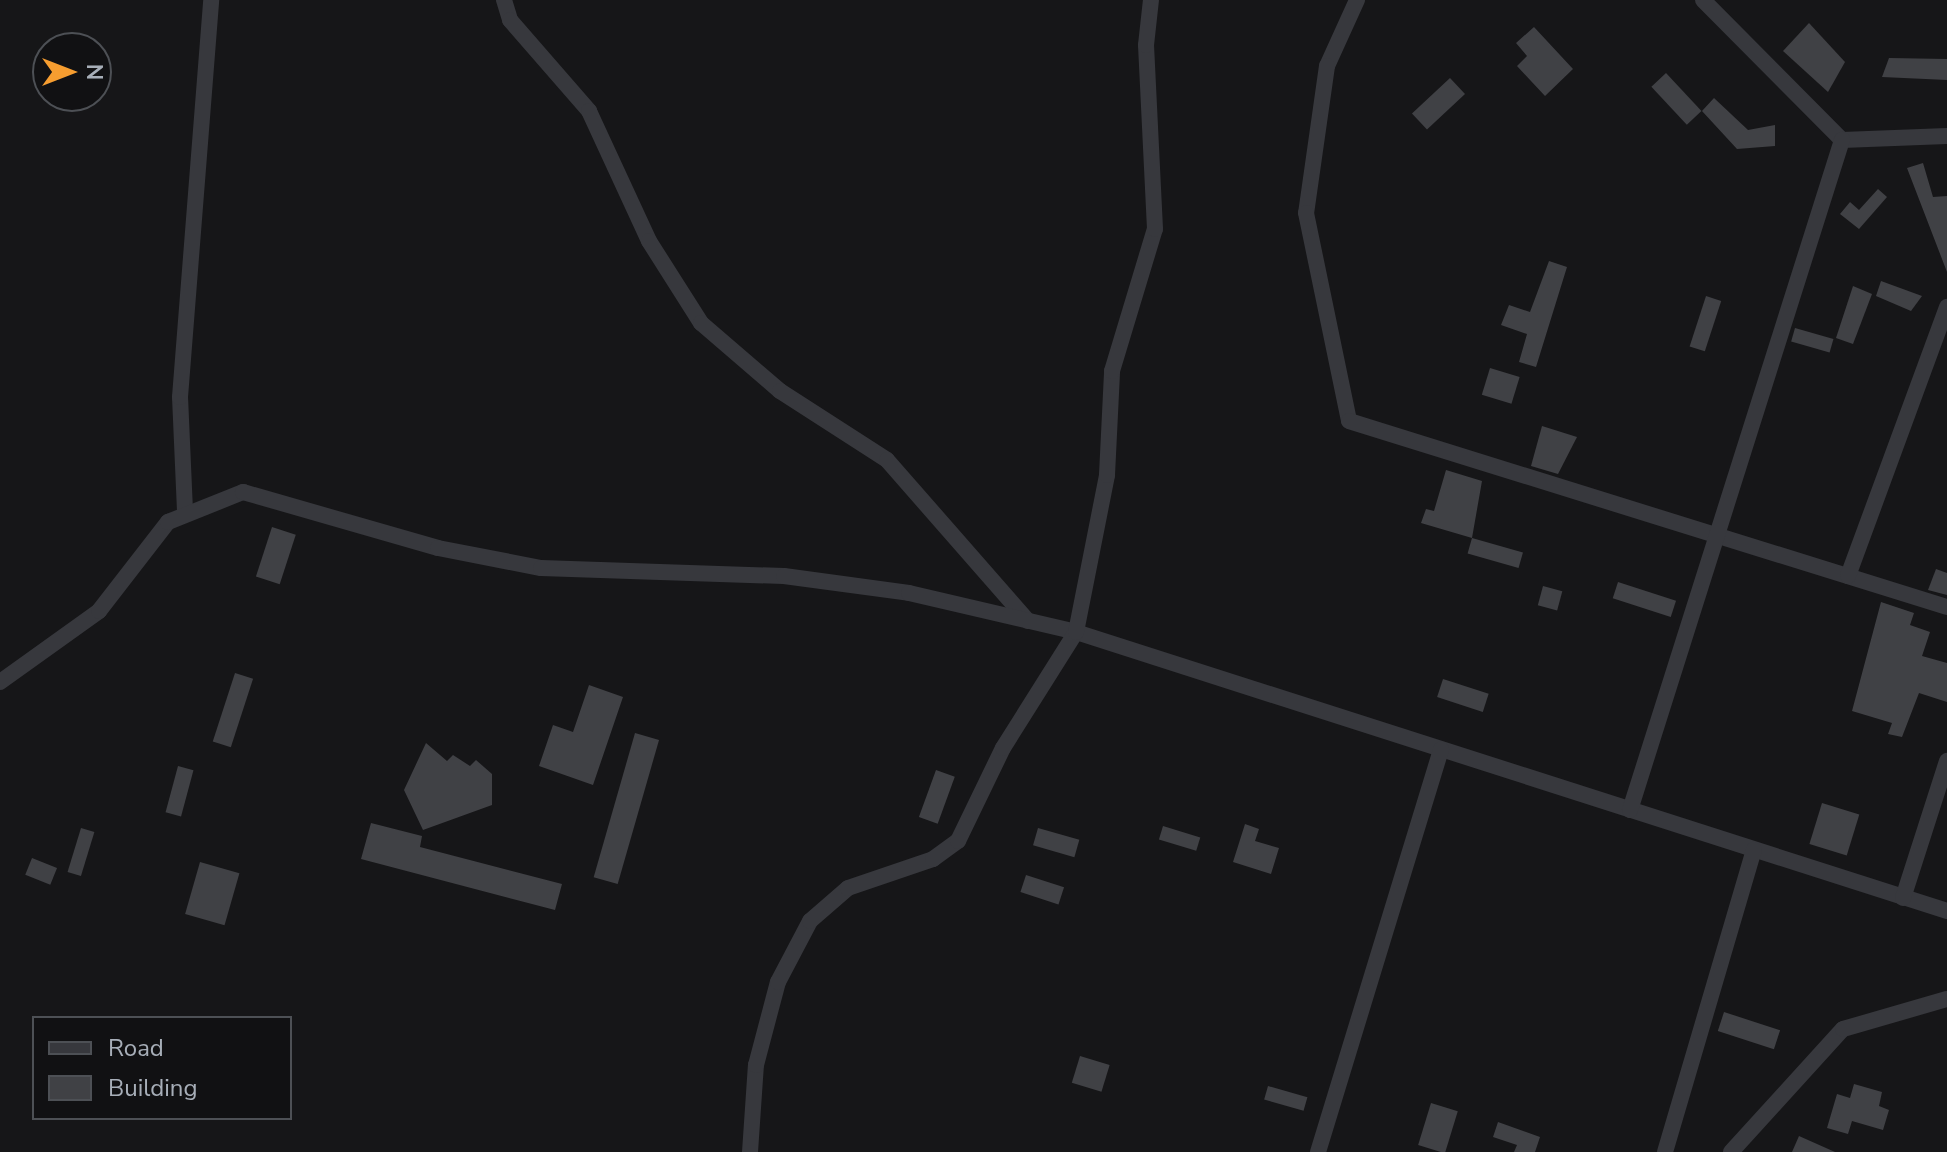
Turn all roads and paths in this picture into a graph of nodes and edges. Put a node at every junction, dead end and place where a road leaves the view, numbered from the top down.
1 (211, 0) edge
2 (504, 0) edge
3 (1151, 0) edge
4 (1357, 0) edge
5 (1703, 0) edge
6 (1947, 136) edge
7 (1842, 140) junction
8 (1947, 307) edge
9 (185, 511) junction
10 (1712, 534) junction
11 (1848, 576) junction
12 (1947, 607) edge
13 (1028, 621) junction
14 (1076, 632) junction
15 (0, 682) edge
16 (1441, 749) junction
17 (1947, 761) edge
18 (1630, 810) junction
19 (1754, 850) junction
20 (1903, 898) junction
21 (1947, 911) edge
22 (1947, 999) edge
23 (750, 1152) edge
24 (1318, 1152) edge
25 (1665, 1152) edge
26 (1731, 1152) edge

1 - 9 street
2 - 13 street
3 - 14 street
4 - 10 street
5 - 7 street
6 - 7 street
7 - 10 street
8 - 11 street
9 - 13 street
9 - 15 street
10 - 11 street
10 - 18 street
11 - 12 street
13 - 14 street
14 - 16 street
14 - 23 street
16 - 18 street
16 - 24 street
17 - 20 street
18 - 19 street
19 - 20 street
19 - 25 street
20 - 21 street
22 - 26 street

